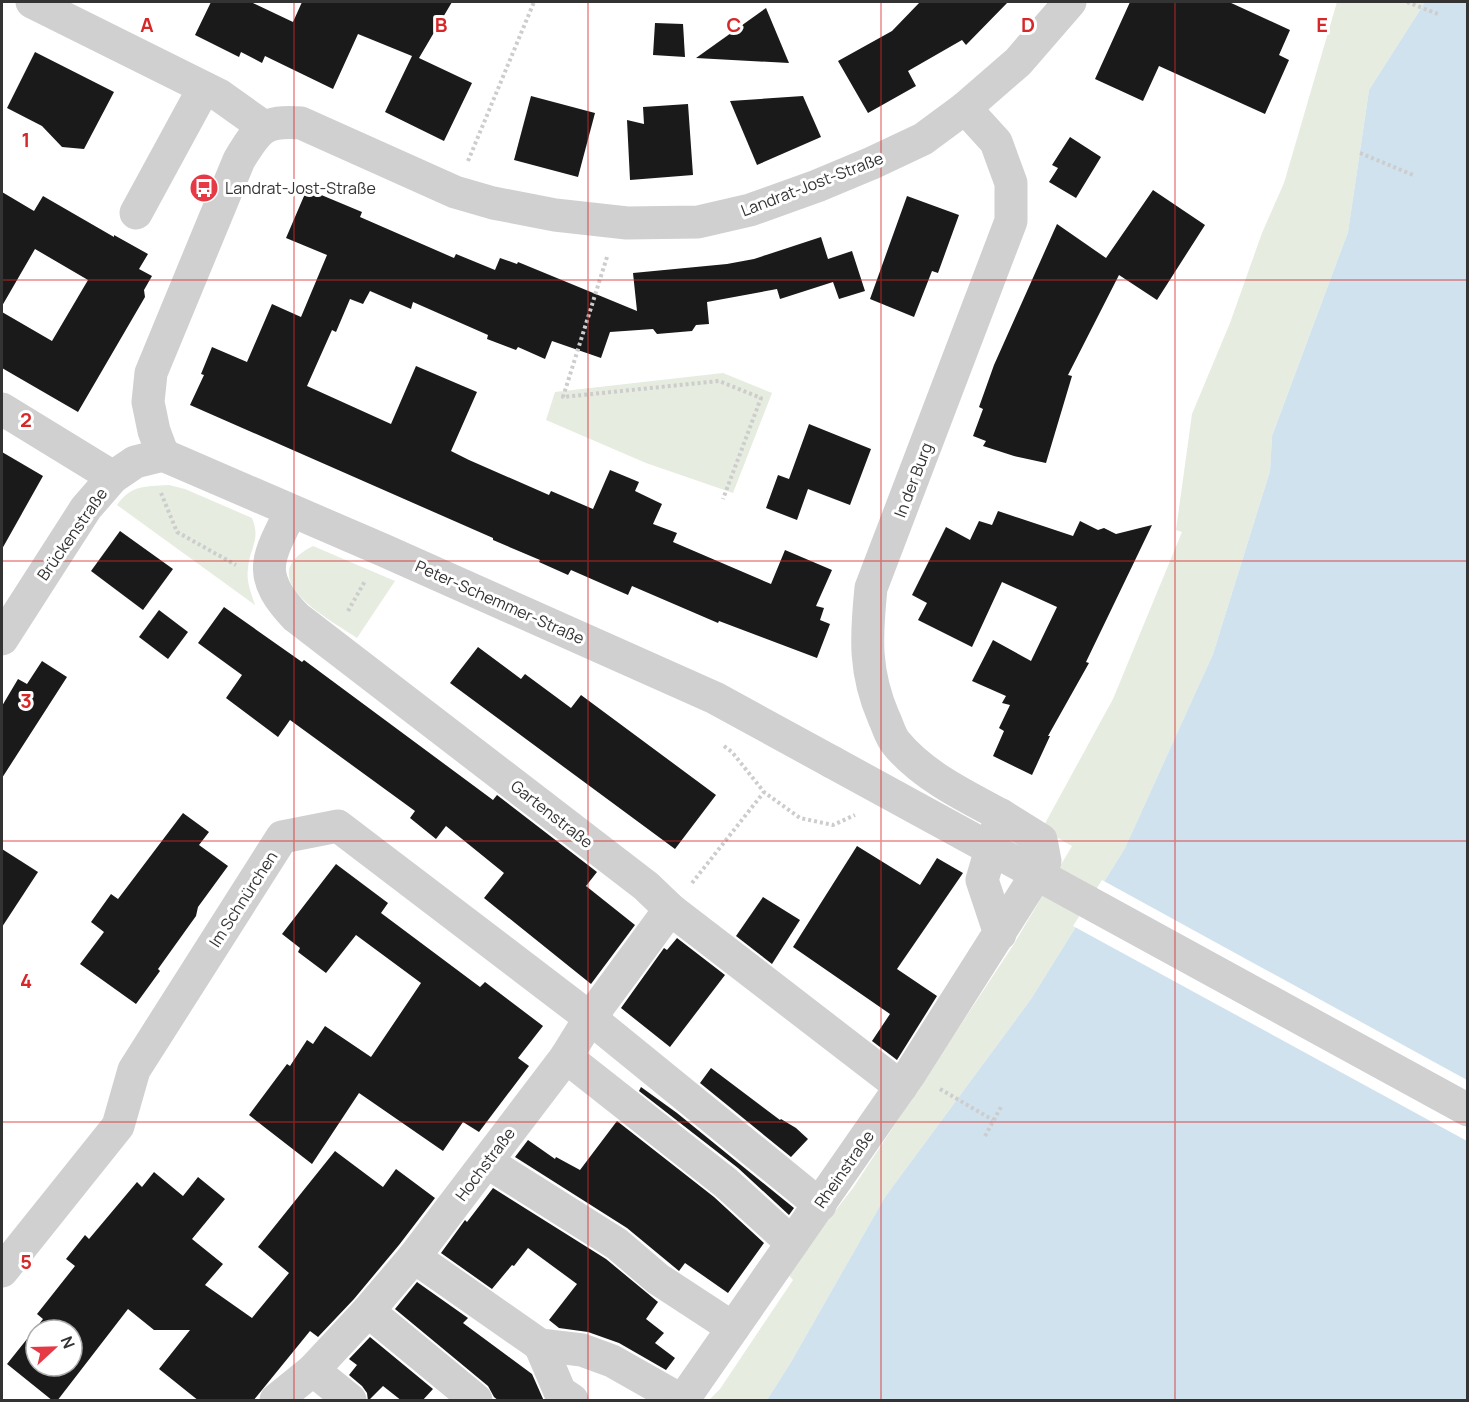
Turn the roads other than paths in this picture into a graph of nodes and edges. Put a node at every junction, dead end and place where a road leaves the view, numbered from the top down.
1 (32, 2) edge
2 (1070, 2) edge
3 (204, 88) junction
4 (965, 108) junction
5 (264, 127) junction
6 (136, 213) dead end
7 (2, 409) edge
8 (163, 455) junction
9 (113, 477) junction
10 (291, 511) junction
11 (2, 639) edge
12 (1000, 815) junction
13 (670, 909) junction
14 (1000, 934) junction
15 (590, 1018) junction
16 (566, 1057) junction
17 (906, 1079) junction
18 (1467, 1110) edge
19 (487, 1162) junction
20 (820, 1205) junction
21 (792, 1243) junction
22 (414, 1257) junction
23 (2, 1271) edge
24 (368, 1311) junction
25 (733, 1328) junction
26 (540, 1345) junction
27 (313, 1370) junction
28 (562, 1398) edge
29 (276, 1401) edge
30 (350, 1401) edge
31 (476, 1401) edge
32 (682, 1401) edge

1 - 3 street
2 - 4 street, Landrat-Jost-Straße
3 - 5 street
3 - 6 street
4 - 5 street, Landrat-Jost-Straße
4 - 12 street, In der Burg
5 - 8 street
7 - 9 street
8 - 9 street, Brückenstraße
8 - 10 street, Peter-Schemmer-Straße
9 - 11 street, Brückenstraße
10 - 13 street, Gartenstraße
10 - 18 street, Peter-Schemmer-Straße, bridge
12 - 14 street
12 - 14 street, Rheinstraße
13 - 15 street, Hochstraße
13 - 17 street, Gartenstraße
14 - 17 street, Rheinstraße
15 - 16 street, Hochstraße
15 - 20 street, Im Schnürchen
15 - 23 street, Im Schnürchen
16 - 19 street, Hochstraße
16 - 21 street
17 - 20 street, Rheinstraße
19 - 22 street, Hochstraße
19 - 25 street
20 - 21 street, Rheinstraße
21 - 25 street, Rheinstraße
22 - 24 street, Hochstraße
22 - 26 street
24 - 27 street, Hochstraße
24 - 31 street
25 - 32 street, Rheinstraße
26 - 28 street
26 - 32 street
27 - 29 street, Hochstraße
27 - 30 street

